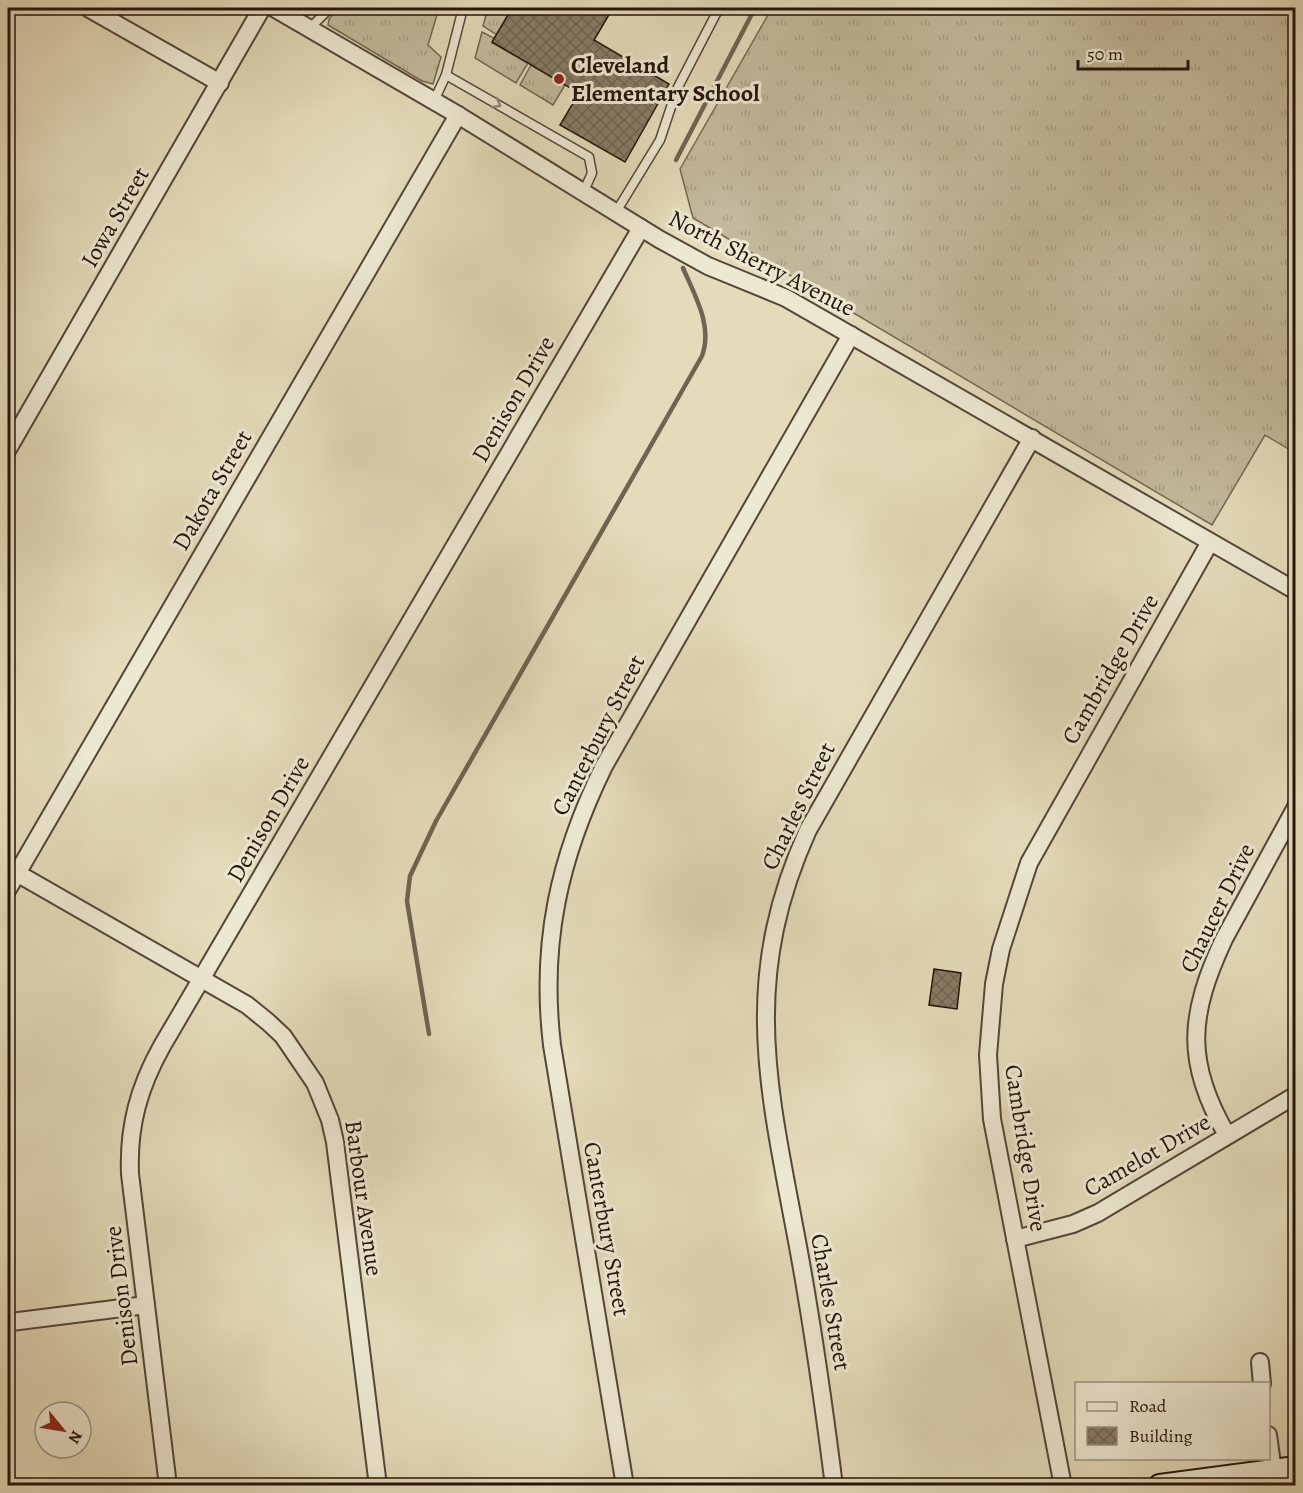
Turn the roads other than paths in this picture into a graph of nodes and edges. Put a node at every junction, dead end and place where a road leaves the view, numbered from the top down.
1 (88, 8) edge
2 (262, 8) edge
3 (274, 8) edge
4 (330, 8) edge
5 (463, 8) edge
6 (719, 8) edge
7 (310, 28) junction
8 (446, 75) junction
9 (220, 84) junction
10 (434, 101) junction
11 (458, 115) junction
12 (583, 193) junction
13 (616, 212) junction
14 (641, 228) junction
15 (851, 335) junction
16 (1032, 438) junction
17 (8, 449) edge
18 (1210, 542) junction
19 (1296, 591) edge
20 (1296, 807) edge
21 (12, 871) edge
22 (8, 889) edge
23 (202, 980) junction
24 (1296, 1095) edge
25 (1227, 1135) junction
26 (1015, 1239) junction
27 (146, 1305) junction
28 (11, 1322) dead end
29 (1260, 1362) dead end
30 (1262, 1382) edge
31 (1270, 1444) edge
32 (1296, 1468) edge
33 (1273, 1471) junction
34 (168, 1485) edge
35 (378, 1485) edge
36 (625, 1485) edge
37 (834, 1485) edge
38 (1063, 1485) edge
39 (1160, 1485) edge

1 - 9 street
2 - 9 street, Iowa Street
3 - 7 street, North Sherry Avenue
4 - 7 lane
5 - 8 lane
6 - 13 lane
7 - 10 street, North Sherry Avenue
8 - 10 lane
8 -> 12 lane
9 - 17 street, Iowa Street
10 - 11 street, North Sherry Avenue
11 - 12 street, North Sherry Avenue
11 - 21 street, Dakota Street
12 - 13 street, North Sherry Avenue
13 - 14 street, North Sherry Avenue
14 - 15 street, North Sherry Avenue
14 - 23 street, Denison Drive
15 - 16 street, North Sherry Avenue
15 - 36 street, Canterbury Street
16 - 18 street, North Sherry Avenue
16 - 37 street, Charles Street
18 - 19 street, North Sherry Avenue
18 - 26 street, Cambridge Drive
20 - 25 street, Chaucer Drive
21 - 22 street, Dakota Street
21 - 23 street, Barbour Avenue
23 - 27 street, Denison Drive
23 - 35 street, Barbour Avenue
24 - 25 street, Camelot Drive
25 - 26 street, Camelot Drive
26 - 38 street, Cambridge Drive
27 - 28 street
27 - 34 street, Denison Drive
29 - 30 street
31 - 33 street
32 - 33 street
33 - 39 street

